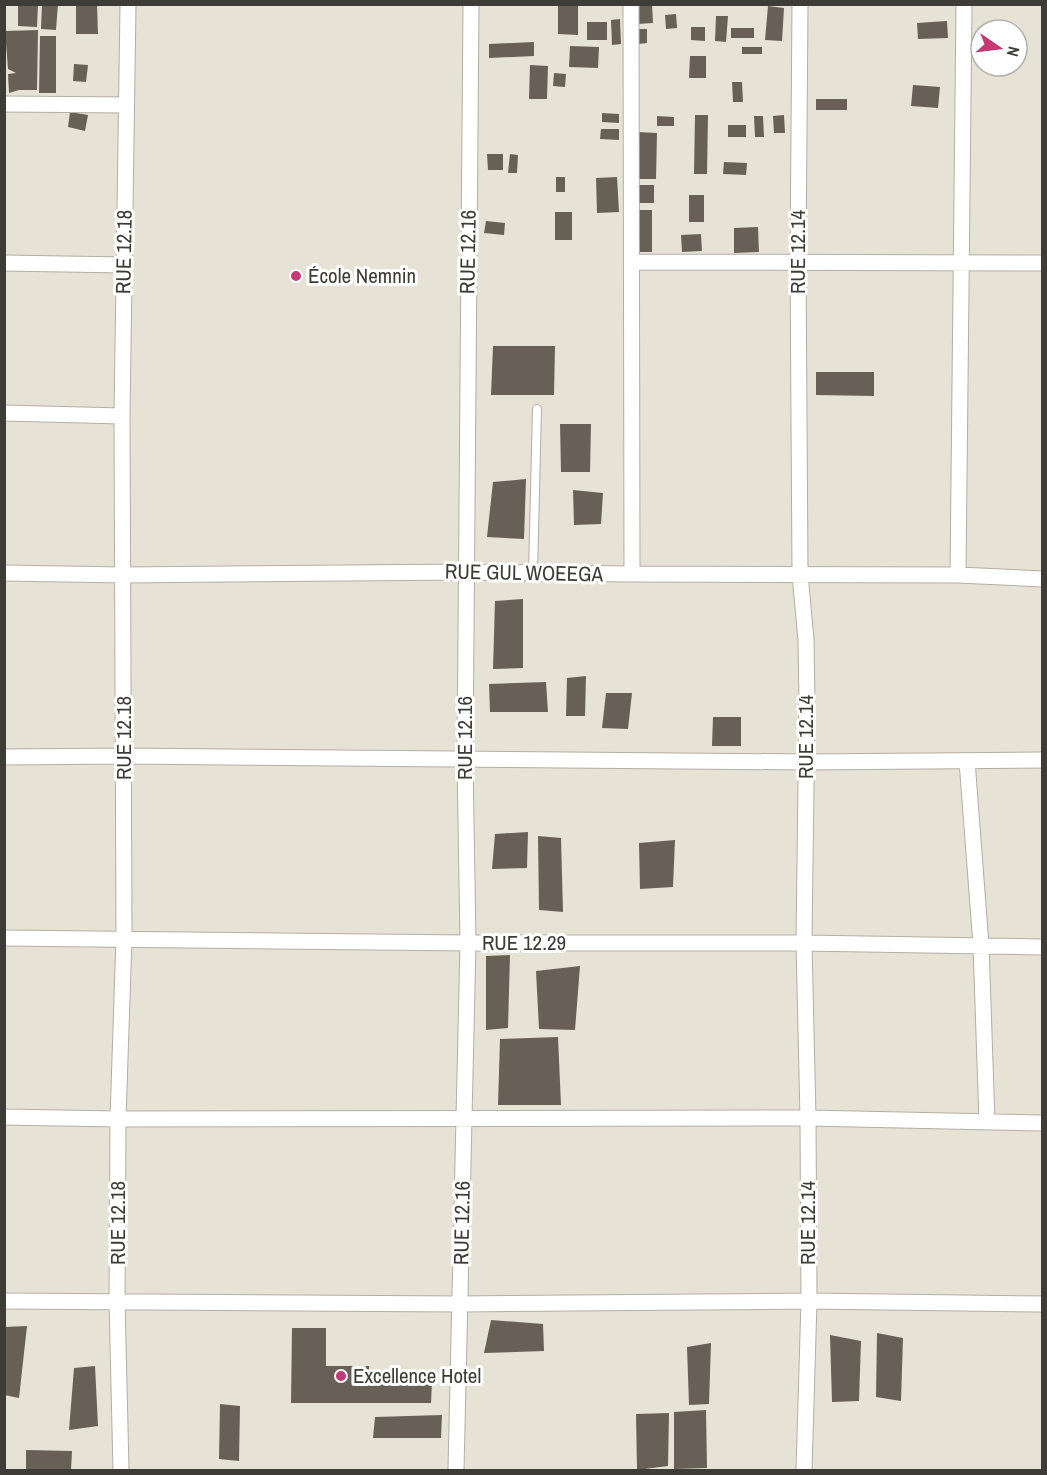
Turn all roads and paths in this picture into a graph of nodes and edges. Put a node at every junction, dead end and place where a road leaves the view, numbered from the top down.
1 (128, 4) edge
2 (471, 4) edge
3 (631, 4) edge
4 (800, 4) edge
5 (964, 4) edge
6 (4, 104) edge
7 (126, 105) junction
8 (798, 261) junction
9 (632, 262) junction
10 (4, 263) edge
11 (1042, 263) edge
12 (961, 264) junction
13 (124, 265) junction
14 (537, 409) dead end
15 (4, 413) edge
16 (122, 416) junction
17 (466, 572) junction
18 (4, 573) edge
19 (533, 573) junction
20 (632, 574) junction
21 (800, 574) junction
22 (124, 575) junction
23 (958, 575) junction
24 (1042, 579) edge
25 (124, 756) junction
26 (4, 757) edge
27 (465, 759) junction
28 (1042, 760) edge
29 (968, 761) junction
30 (807, 762) junction
31 (4, 938) edge
32 (124, 938) junction
33 (468, 943) junction
34 (804, 943) junction
35 (981, 945) junction
36 (1042, 947) edge
37 (4, 1117) edge
38 (464, 1118) junction
39 (118, 1119) junction
40 (808, 1119) junction
41 (987, 1122) junction
42 (1042, 1123) edge
43 (4, 1301) edge
44 (117, 1301) junction
45 (809, 1301) junction
46 (460, 1304) junction
47 (1042, 1304) edge
48 (121, 1470) edge
49 (456, 1470) edge
50 (804, 1470) edge

1 - 7 street, RUE 12.18
2 - 17 street, RUE 12.16
3 - 9 street
4 - 8 street, RUE 12.14
5 - 12 street
6 - 7 street
7 - 13 street, RUE 12.18
8 - 9 street
8 - 12 street
8 - 21 street, RUE 12.14
9 - 20 street
10 - 13 street
11 - 12 street
12 - 23 street
13 - 16 street, RUE 12.18
14 - 19 lane
15 - 16 street
16 - 22 street, RUE 12.18
17 - 19 street, RUE GUL WOEEGA
17 - 22 street, RUE GUL WOEEGA
17 - 27 street, RUE 12.16
18 - 22 street, RUE GUL WOEEGA
19 - 20 street, RUE GUL WOEEGA
20 - 21 street, RUE GUL WOEEGA
21 - 23 street, RUE GUL WOEEGA
21 - 30 street, RUE 12.14
22 - 25 street, RUE 12.18
23 - 24 street, RUE GUL WOEEGA
25 - 26 street
25 - 27 street
25 - 32 street, RUE 12.18
27 - 30 street
27 - 33 street, RUE 12.16
28 - 29 street
29 - 30 street
29 - 35 street
30 - 34 street, RUE 12.14
31 - 32 street, RUE 12.29
32 - 33 street, RUE 12.29
32 - 39 street, RUE 12.18
33 - 34 street, RUE 12.29
33 - 38 street, RUE 12.16
34 - 35 street, RUE 12.29
34 - 40 street, RUE 12.14
35 - 36 street, RUE 12.29
35 - 41 street
37 - 39 street
38 - 39 street
38 - 40 street
38 - 46 street, RUE 12.16
39 - 44 street, RUE 12.18
40 - 41 street
40 - 45 street, RUE 12.14
41 - 42 street
43 - 44 street
44 - 46 street
44 - 48 street, RUE 12.18
45 - 46 street
45 - 47 street
45 - 50 street, RUE 12.14
46 - 49 street, RUE 12.16

